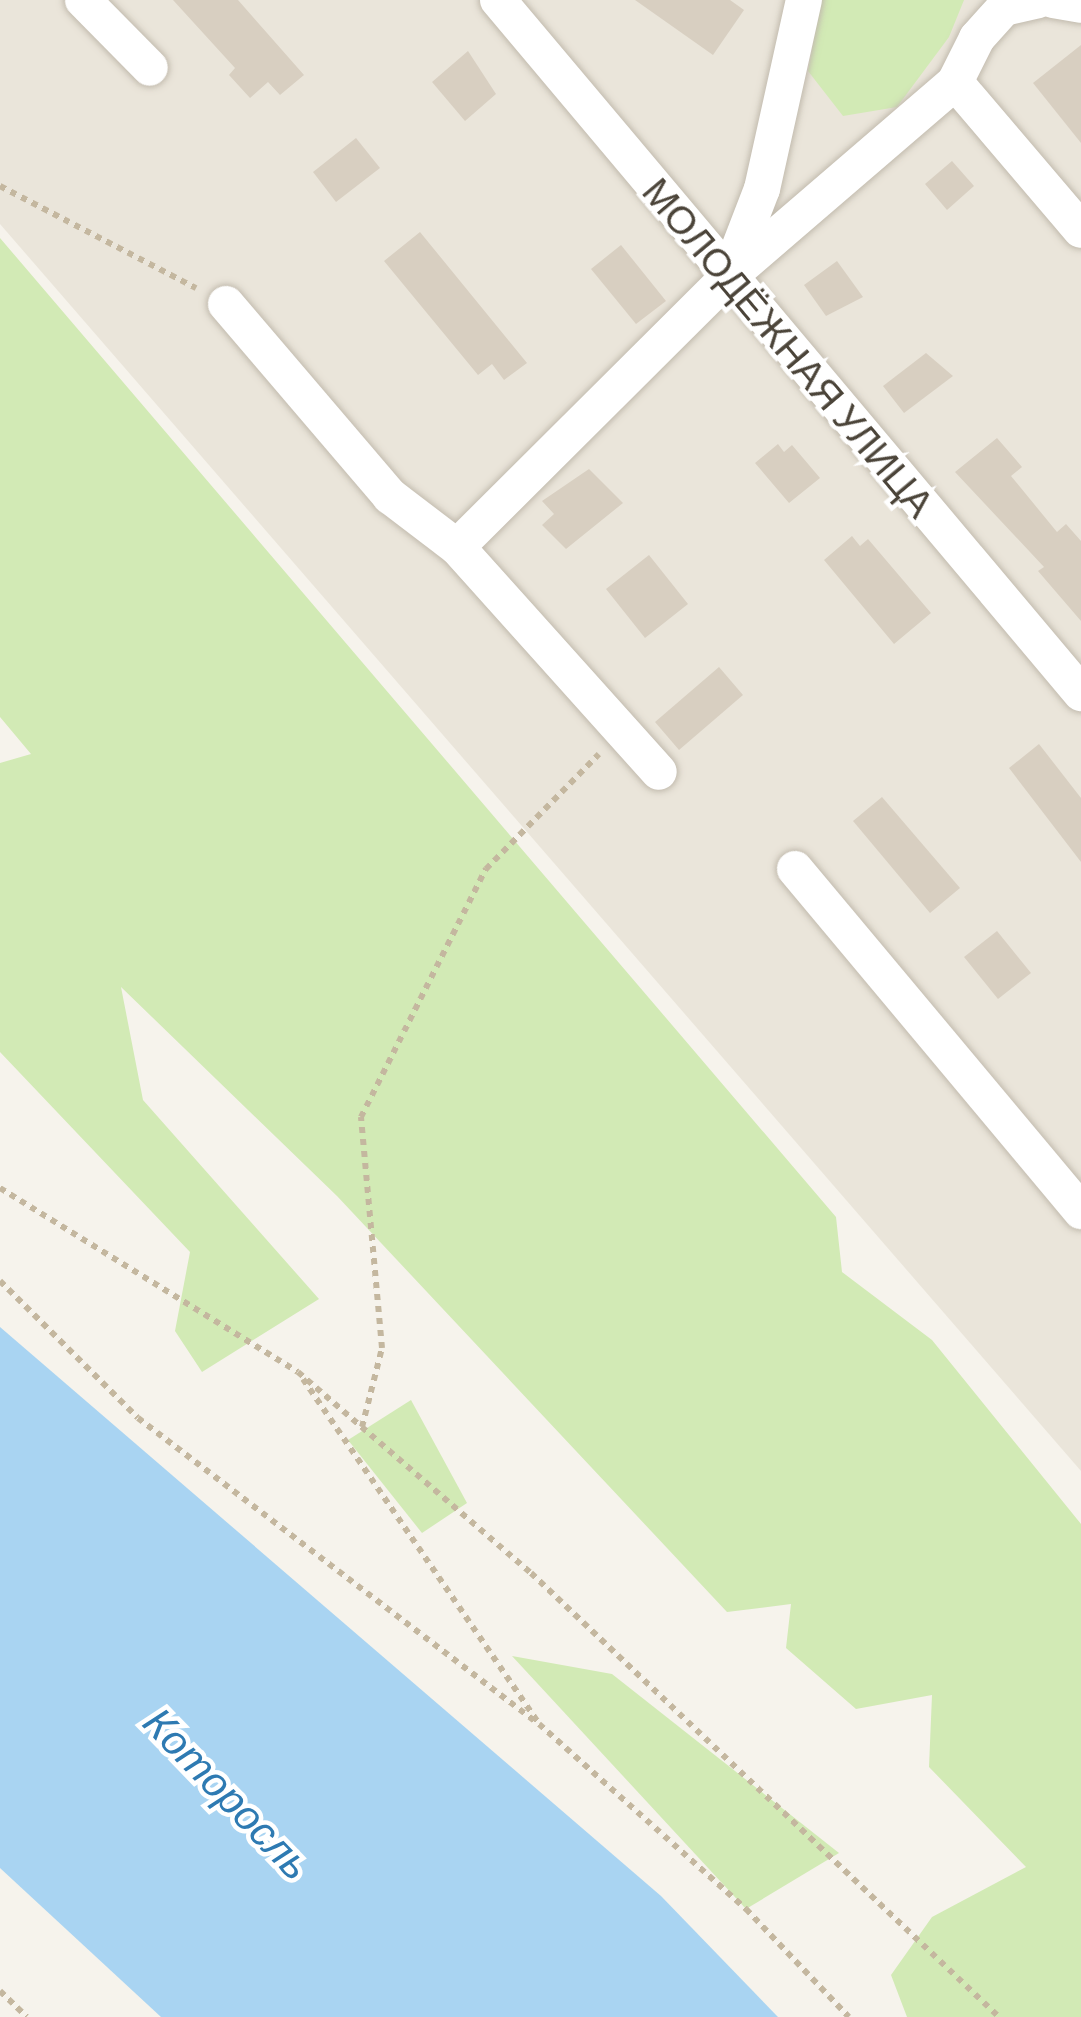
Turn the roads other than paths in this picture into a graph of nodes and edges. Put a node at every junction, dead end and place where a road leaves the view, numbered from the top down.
1 (83, 0) edge
2 (497, 0) edge
3 (804, 0) edge
4 (1038, 0) edge
5 (1053, 0) edge
6 (1081, 5) edge
7 (151, 68) dead end
8 (955, 82) junction
9 (1081, 230) edge
10 (728, 277) junction
11 (226, 304) road end
12 (458, 548) junction
13 (1081, 693) edge
14 (659, 772) dead end
15 (795, 869) dead end
16 (1081, 1211) edge

1 - 7 street
2 - 10 street, МОЛОДЁЖНАЯ УЛИЦА
3 - 10 street
4 - 8 street
5 - 6 street
8 - 9 street
8 - 10 street
10 - 12 street
10 - 13 street, МОЛОДЁЖНАЯ УЛИЦА
11 - 12 street
12 - 14 street
15 - 16 street

